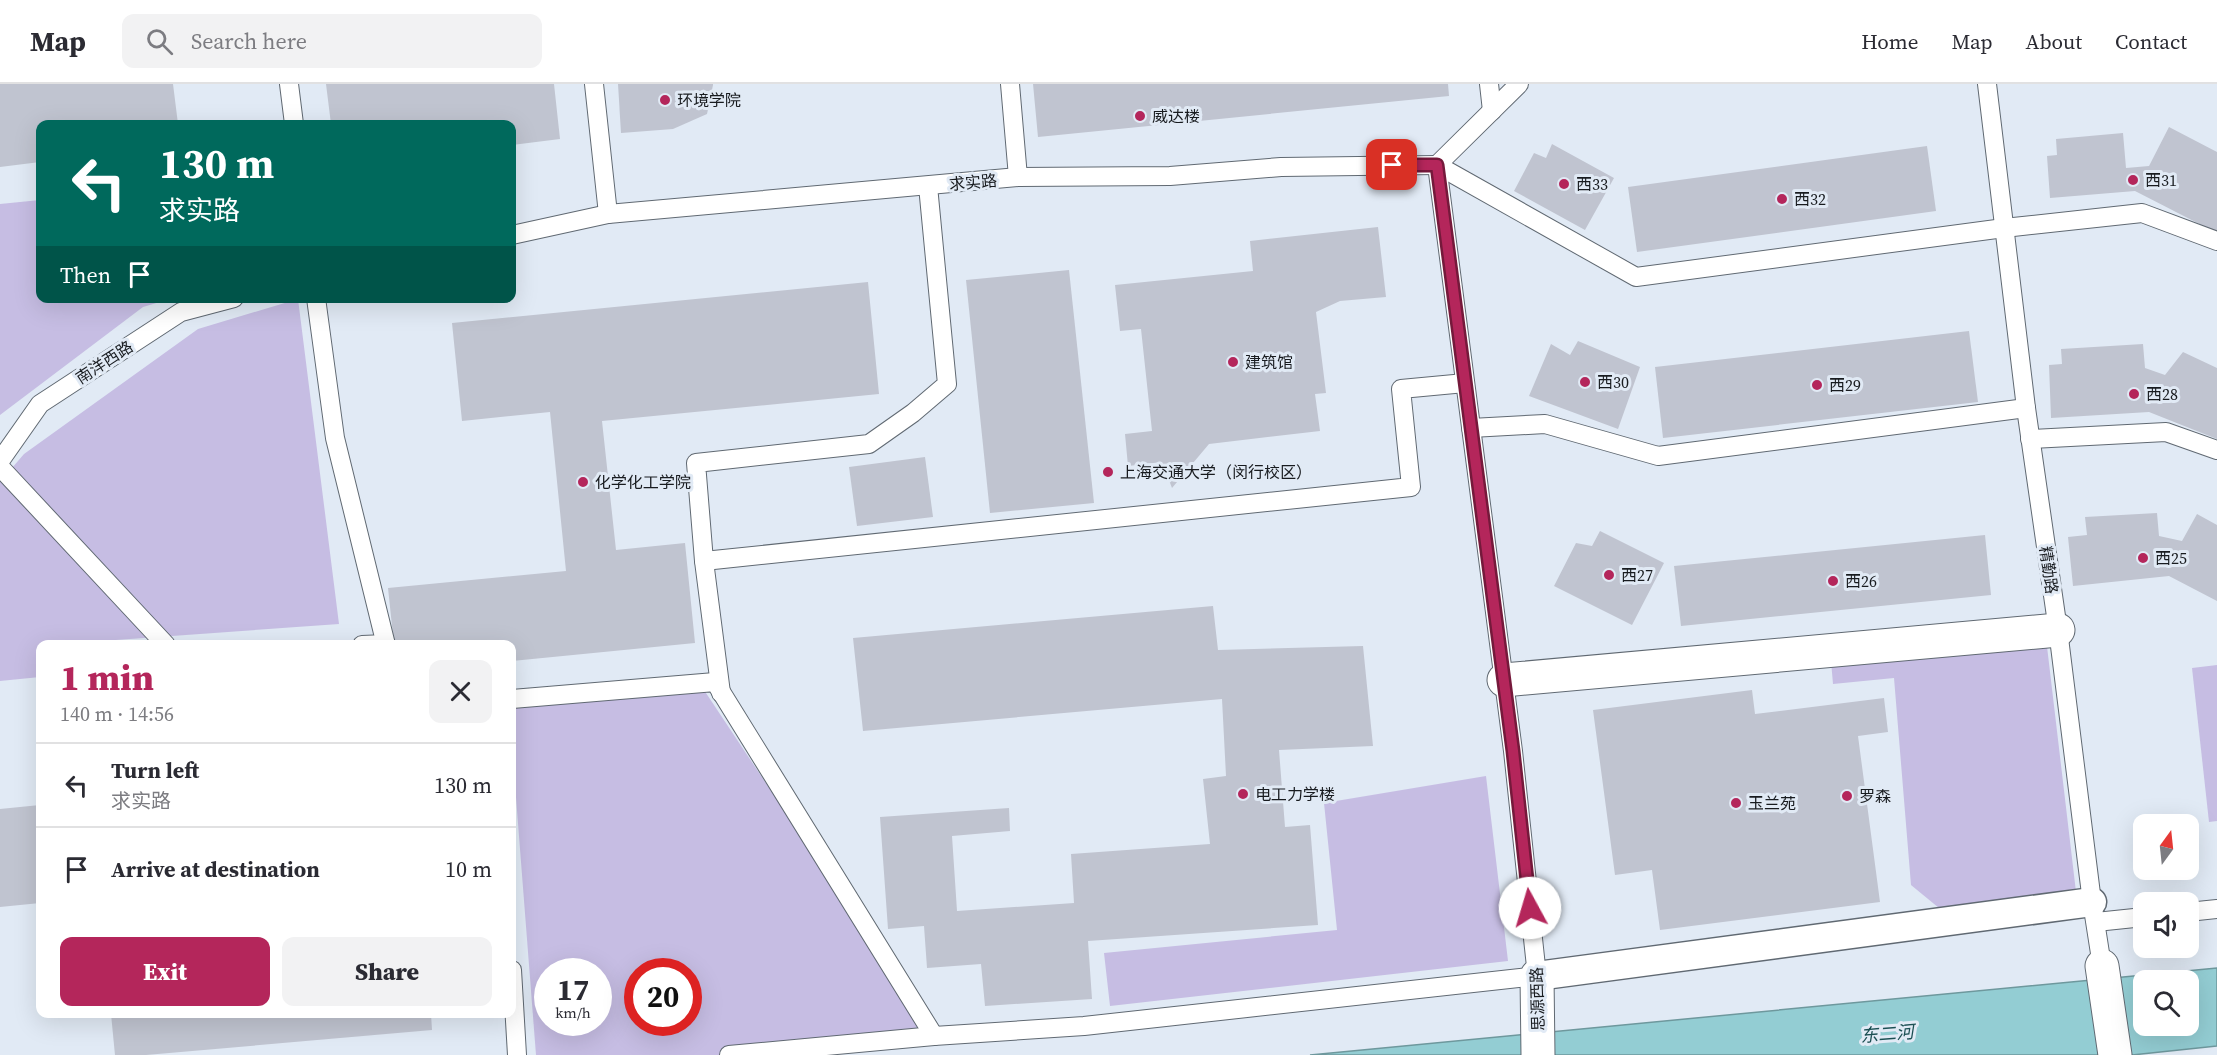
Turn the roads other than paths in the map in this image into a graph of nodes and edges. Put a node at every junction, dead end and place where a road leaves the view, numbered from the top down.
1 (289, 84) edge
2 (594, 84) edge
3 (1010, 84) edge
4 (1489, 84) edge
5 (1519, 84) edge
6 (1987, 84) edge
7 (1492, 111) junction
8 (294, 120) edge
9 (1437, 165) junction
10 (1018, 177) junction
11 (928, 186) junction
12 (608, 214) junction
13 (2004, 228) junction
14 (516, 234) edge
15 (2217, 242) edge
16 (215, 303) edge
17 (317, 303) edge
18 (1465, 383) junction
19 (2026, 408) junction
20 (1471, 428) junction
21 (2030, 440) junction
22 (2217, 450) edge
23 (0, 461) edge
24 (0, 467) edge
25 (704, 561) junction
26 (2058, 630) junction
27 (161, 640) edge
28 (386, 640) edge
29 (1504, 680) junction
30 (721, 693) junction
31 (516, 699) edge
32 (2217, 909) edge
33 (2199, 911) edge
34 (2094, 912) junction
35 (2133, 916) edge
36 (2102, 966) joint
37 (1537, 976) junction
38 (515, 1018) edge
39 (934, 1036) junction
40 (518, 1055) edge
41 (729, 1055) edge
42 (1538, 1055) edge
43 (2115, 1055) edge

1 - 8 lane
2 - 12 lane
3 - 10 lane
4 - 7 lane
5 - 7 lane
6 - 13 lane, 精勤路
7 - 9 lane
9 - 10 lane, 求实路
9 - 13 lane
9 - 18 lane, 思源西路
10 - 11 lane, 求实路
11 - 12 lane, 求实路
11 - 25 lane
12 - 14 lane, 求实路
13 - 15 lane
13 - 19 lane, 精勤路
16 - 23 lane, 南洋西路
17 - 28 lane
18 - 20 lane, 思源西路
18 - 25 lane
19 - 20 lane
19 - 21 lane, 精勤路
20 - 29 lane, 思源西路
21 - 22 lane
21 - 26 lane, 精勤路
24 - 27 lane
25 - 30 lane
26 - 29 street
26 - 34 lane, 精勤路
29 - 37 lane, 思源西路
30 - 31 lane
30 - 39 lane
32 - 33 lane
34 - 35 lane
34 - 36 lane, 精勤路
34 - 37 street
36 - 43 street, 精勤路
37 - 39 lane
37 - 42 street, 思源西路
38 - 40 lane
39 - 41 lane

